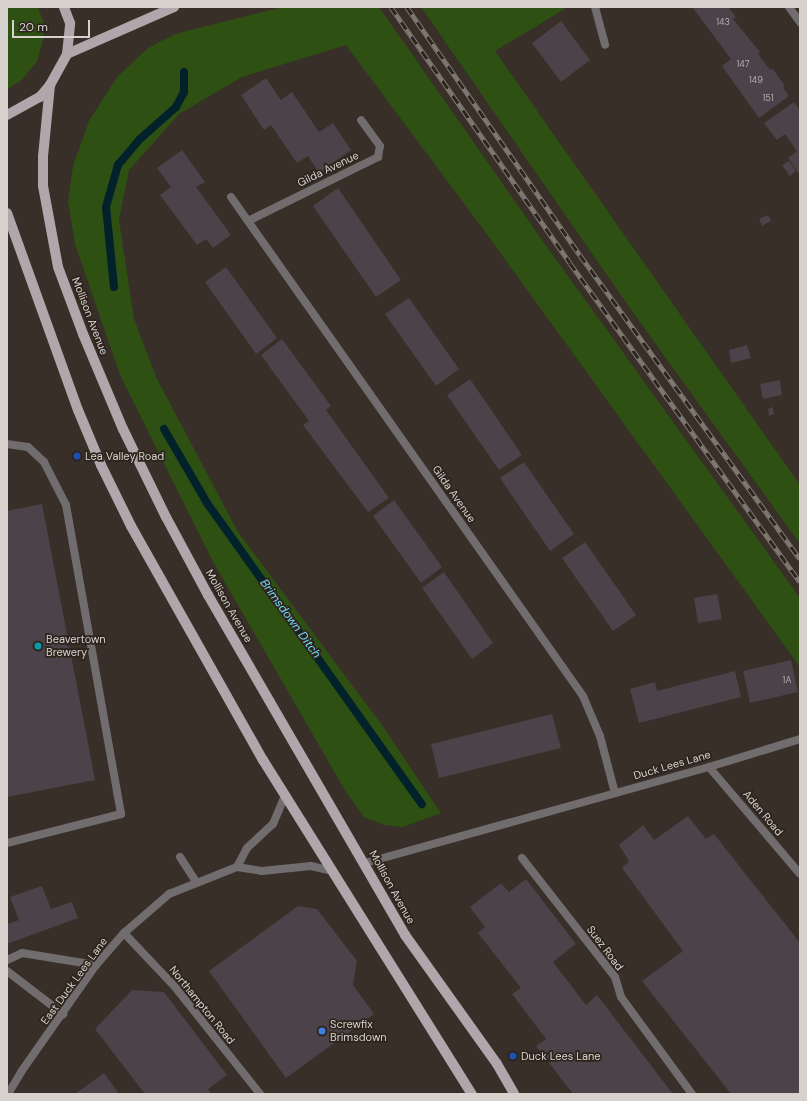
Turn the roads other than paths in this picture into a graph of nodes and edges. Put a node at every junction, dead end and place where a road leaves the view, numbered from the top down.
1 (64, 7) edge
2 (174, 7) edge
3 (595, 7) edge
4 (789, 7) edge
5 (800, 22) edge
6 (605, 45) dead end
7 (67, 54) junction
8 (50, 85) junction
9 (7, 115) edge
10 (361, 120) dead end
11 (231, 197) dead end
12 (7, 213) edge
13 (248, 221) junction
14 (7, 444) edge
15 (800, 739) edge
16 (709, 767) junction
17 (615, 793) junction
18 (285, 796) junction
19 (7, 843) edge
20 (180, 857) dead end
21 (522, 858) dead end
22 (365, 863) junction
23 (237, 867) junction
24 (329, 870) junction
25 (800, 874) edge
26 (196, 882) junction
27 (124, 933) junction
28 (7, 960) edge
29 (96, 965) junction
30 (7, 971) edge
31 (63, 1014) junction
32 (8, 1094) edge
33 (260, 1094) edge
34 (472, 1094) edge
35 (514, 1094) edge
36 (692, 1094) edge

1 - 7 main road
2 - 7 main road
3 - 6 street
4 - 5 street
7 - 8 main road
8 - 9 main road
8 - 22 main road, Mollison Avenue
10 - 13 street, Gilda Avenue
11 - 13 street, Gilda Avenue
12 - 18 main road
13 - 17 street, Gilda Avenue
14 - 19 street
15 - 16 street, Duck Lees Lane
16 - 17 street, Duck Lees Lane
16 - 25 street, Aden Road
17 - 22 street, Duck Lees Lane
18 - 23 street
18 - 24 main road
20 - 26 street
21 - 36 street, Suez Road
22 - 35 main road, Mollison Avenue
23 - 24 street, East Duck Lees Lane
23 - 26 street, East Duck Lees Lane
24 - 34 main road
26 - 27 street, East Duck Lees Lane
27 - 29 street, East Duck Lees Lane
27 - 33 street, Northampton Road
28 - 29 street
29 - 31 street, East Duck Lees Lane
30 - 31 street
31 - 32 street, East Duck Lees Lane

